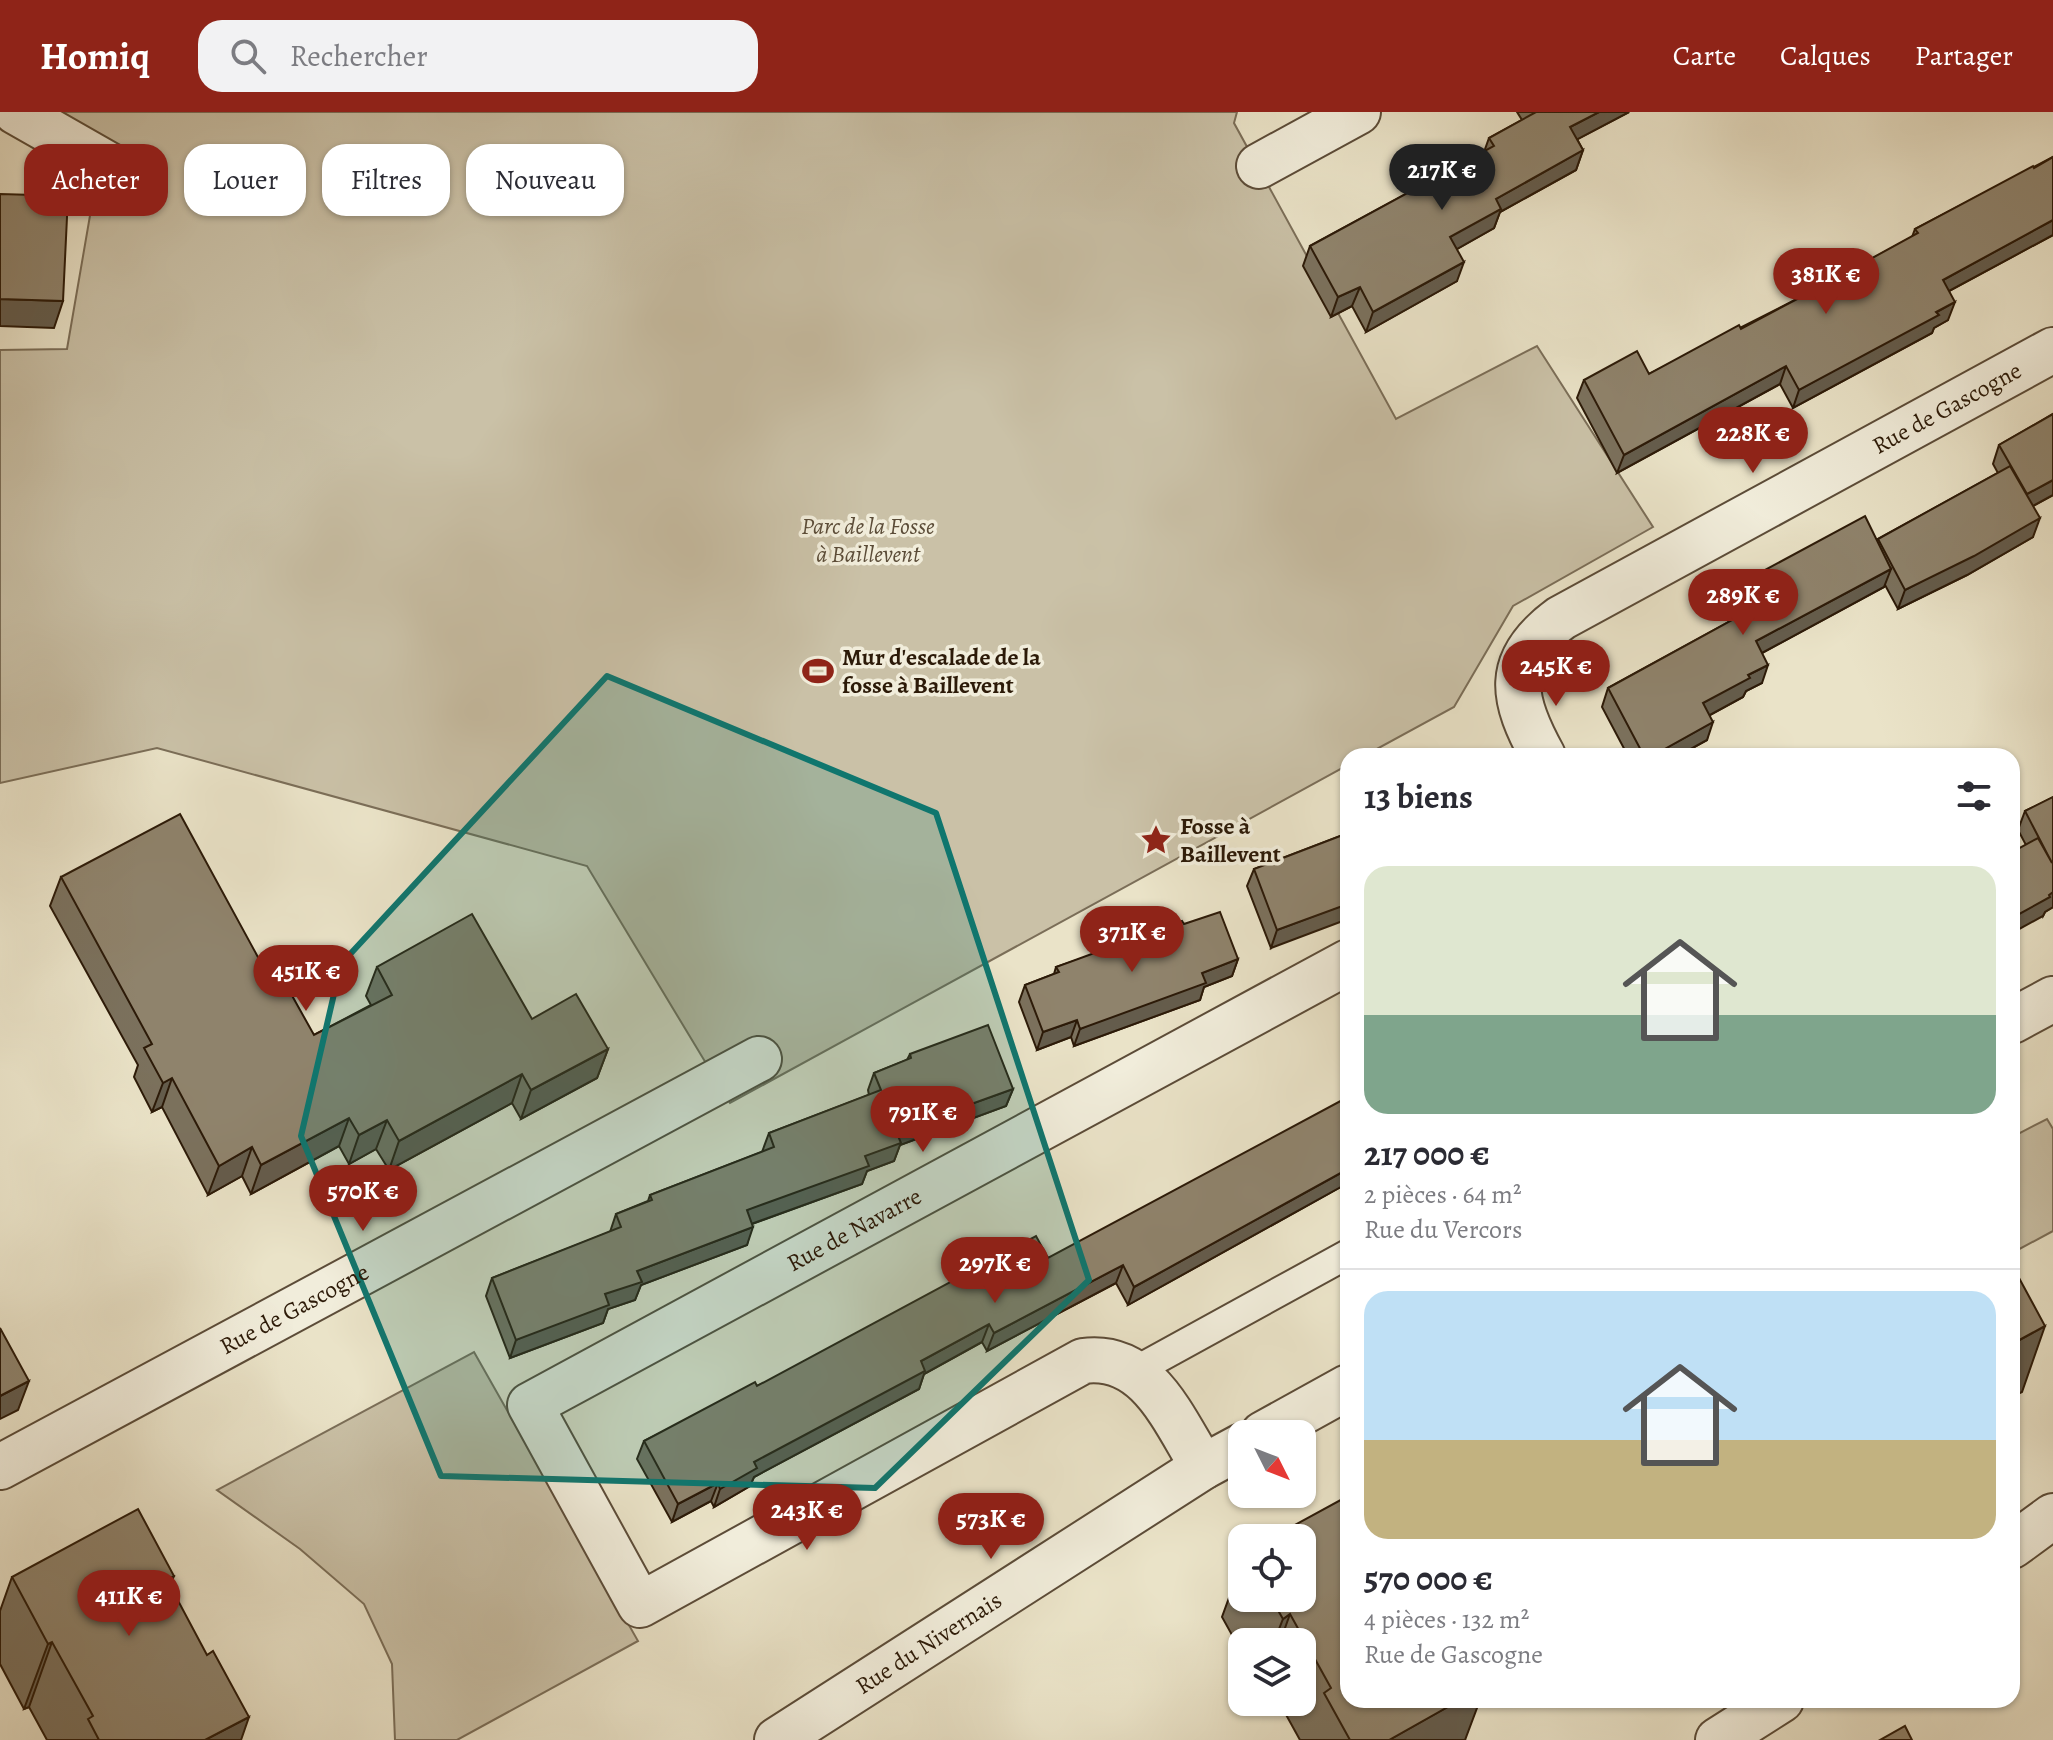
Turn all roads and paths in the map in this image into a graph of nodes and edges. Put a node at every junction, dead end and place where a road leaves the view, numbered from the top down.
1 (16, 112) edge
2 (1358, 112) edge
3 (72, 144) edge
4 (1259, 166) dead end
5 (2053, 350) edge
6 (1539, 748) edge
7 (1340, 966) edge
8 (2053, 999) edge
9 (2020, 1017) edge
10 (759, 1059) dead end
11 (1340, 1258) edge
12 (1135, 1371) junction
13 (1340, 1391) edge
14 (1288, 1420) edge
15 (1228, 1454) edge
16 (0, 1467) edge
17 (1203, 1467) junction
18 (2053, 1516) edge
19 (2020, 1540) edge
20 (1768, 1708) edge
21 (777, 1740) edge
22 (1718, 1740) edge

1 - 3 street
2 - 4 street
5 - 6 street, Rue de Gascogne
7 - 12 street, Rue de Navarre
8 - 9 street
10 - 16 street, Rue de Gascogne
11 - 12 lane
12 - 17 street
13 - 14 street
15 - 17 street, Rue du Nivernais
17 - 21 street, Rue du Nivernais
18 - 19 street
20 - 22 street

